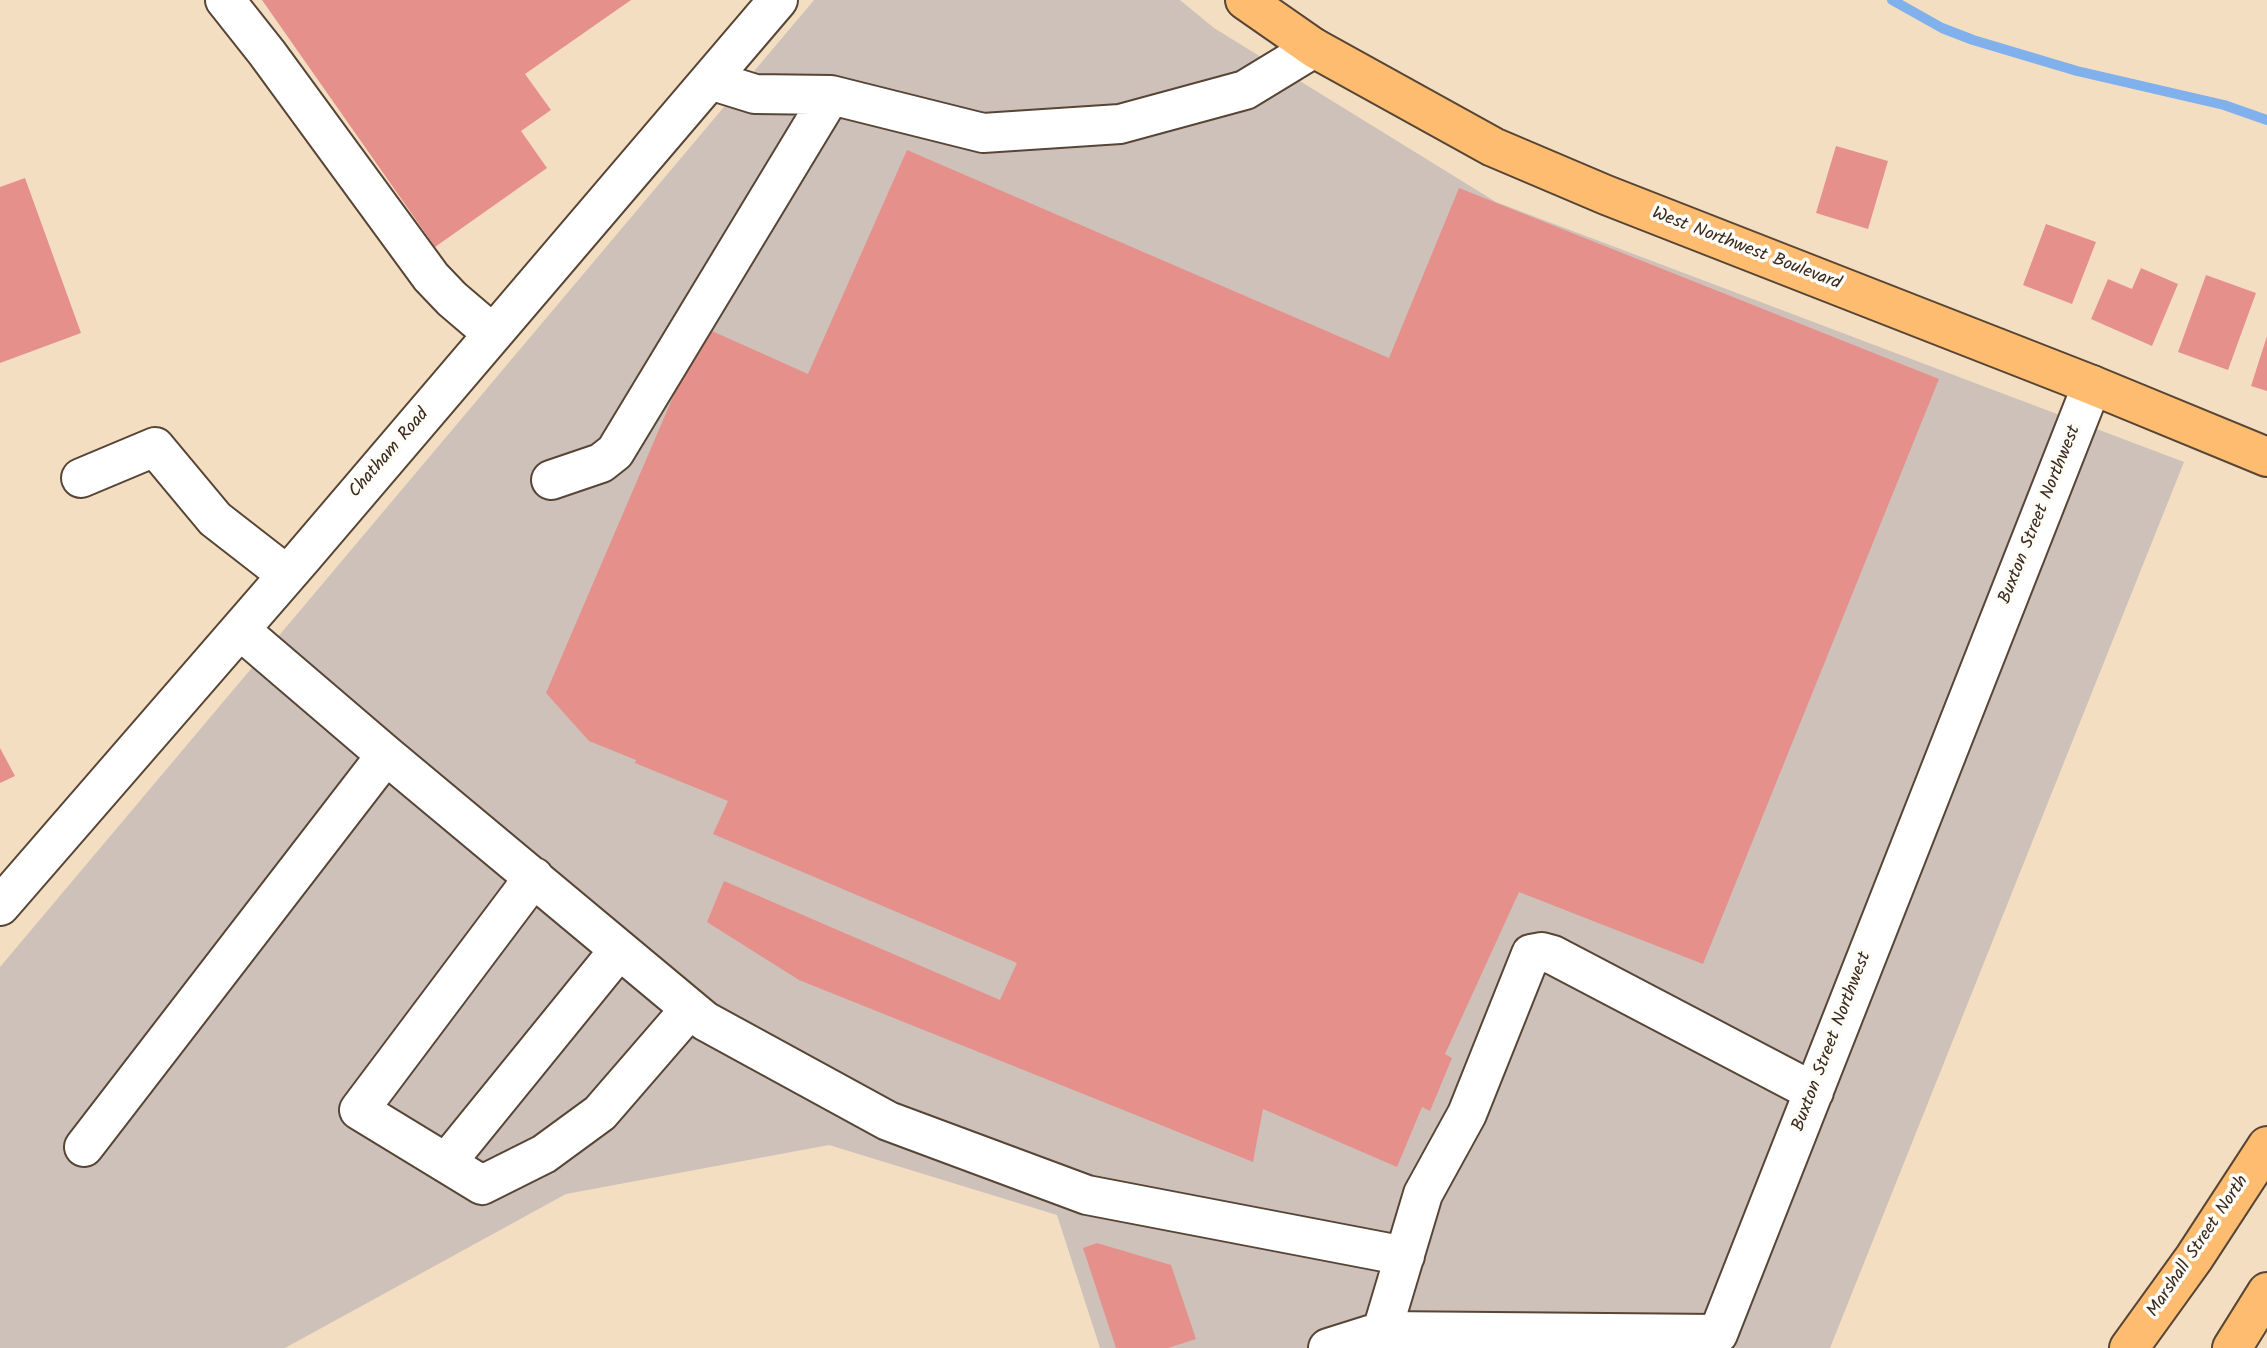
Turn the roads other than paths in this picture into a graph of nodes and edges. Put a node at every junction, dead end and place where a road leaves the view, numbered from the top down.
1 (226, 0) edge
2 (778, 0) edge
3 (1245, 0) edge
4 (1314, 48) junction
5 (710, 80) junction
6 (831, 95) junction
7 (493, 334) junction
8 (2092, 385) junction
9 (2267, 457) edge
10 (81, 478) dead end
11 (551, 480) dead end
12 (287, 575) junction
13 (240, 630) junction
14 (386, 755) junction
15 (534, 877) junction
16 (0, 906) edge
17 (619, 950) junction
18 (690, 1009) junction
19 (1814, 1092) junction
20 (2267, 1146) edge
21 (84, 1147) dead end
22 (446, 1163) junction
23 (1405, 1256) junction
24 (2267, 1292) edge
25 (1384, 1340) edge
26 (1328, 1348) edge
27 (2129, 1348) edge
28 (2232, 1348) edge

1 - 7 street
2 - 5 street, Chatham Road
3 - 4 main road, West Northwest Boulevard
4 - 6 street
4 - 8 main road, West Northwest Boulevard
5 - 6 street
5 - 7 street, Chatham Road
6 - 11 street
7 - 12 street, Chatham Road
8 - 9 main road, West Northwest Boulevard
8 - 19 street, Buxton Street Northwest
10 - 12 street
12 - 13 street, Chatham Road
13 - 14 street
13 - 16 street, Chatham Road
14 - 15 street
14 - 21 street
15 - 17 street
15 - 22 street
17 - 18 street
17 - 22 street
18 - 22 street
18 - 23 street
19 - 23 street
19 - 25 street, Buxton Street Northwest
20 - 27 main road, Marshall Street North
23 - 25 street
24 - 28 main road
25 - 26 street, Buxton Street Northwest

